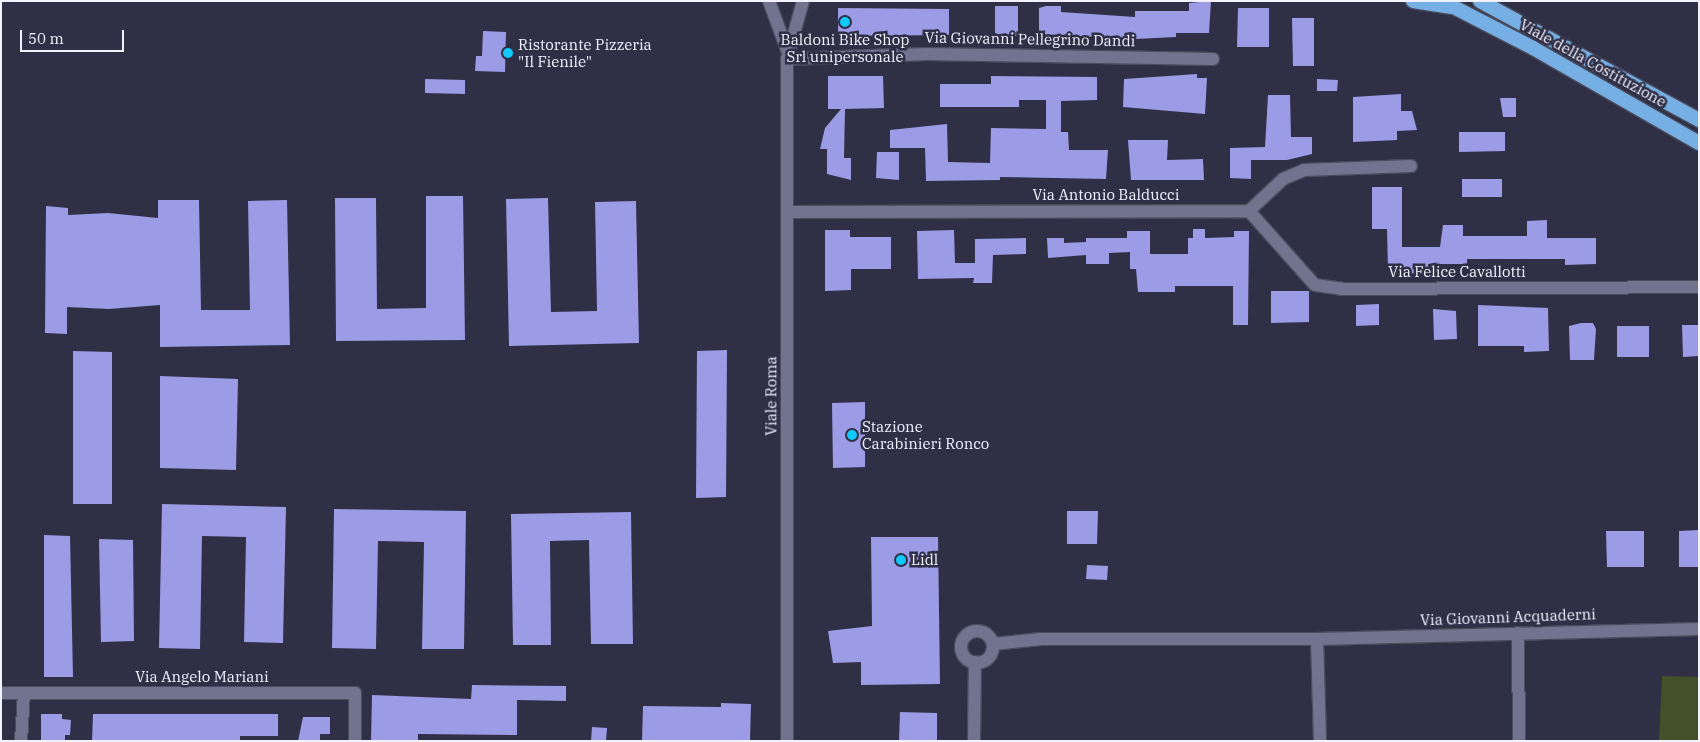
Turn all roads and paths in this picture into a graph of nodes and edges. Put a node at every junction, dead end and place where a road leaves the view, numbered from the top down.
1 (769, 1) edge
2 (803, 1) edge
3 (1413, 1) edge
4 (1442, 1) edge
5 (1480, 1) edge
6 (1460, 8) junction
7 (787, 55) junction
8 (1213, 59) dead end
9 (1699, 120) edge
10 (1699, 143) edge
11 (1411, 166) dead end
12 (1249, 211) junction
13 (787, 212) junction
14 (1699, 287) edge
15 (1699, 629) edge
16 (1518, 632) junction
17 (1317, 638) junction
18 (992, 644) junction
19 (975, 662) junction
20 (1, 693) edge
21 (24, 693) junction
22 (21, 741) edge
23 (355, 741) edge
24 (787, 741) edge
25 (974, 741) edge
26 (1320, 741) edge
27 (1519, 741) edge

1 - 7 street, Viale Roma
2 - 7 street, Viale Roma
3 - 6 highway
4 - 6 highway, Viale della Costituzione
5 - 9 highway, Viale della Costituzione
6 - 10 highway, Viale della Costituzione
7 - 8 street, Via Giovanni Pellegrino Dandi
7 - 13 street, Viale Roma
11 - 12 street
12 - 13 street, Via Antonio Balducci
12 - 14 street, Via Felice Cavallotti
13 - 24 street, Viale Roma
15 - 16 street, Via Giovanni Acquaderni
16 - 17 street, Via Giovanni Acquaderni
16 - 27 street
17 - 18 street, Via Giovanni Acquaderni
17 - 26 street
18 - 19 street
18 - 19 street
19 - 25 street
20 - 21 street, Via Angelo Mariani
21 - 22 street
21 - 23 street, Via Angelo Mariani

